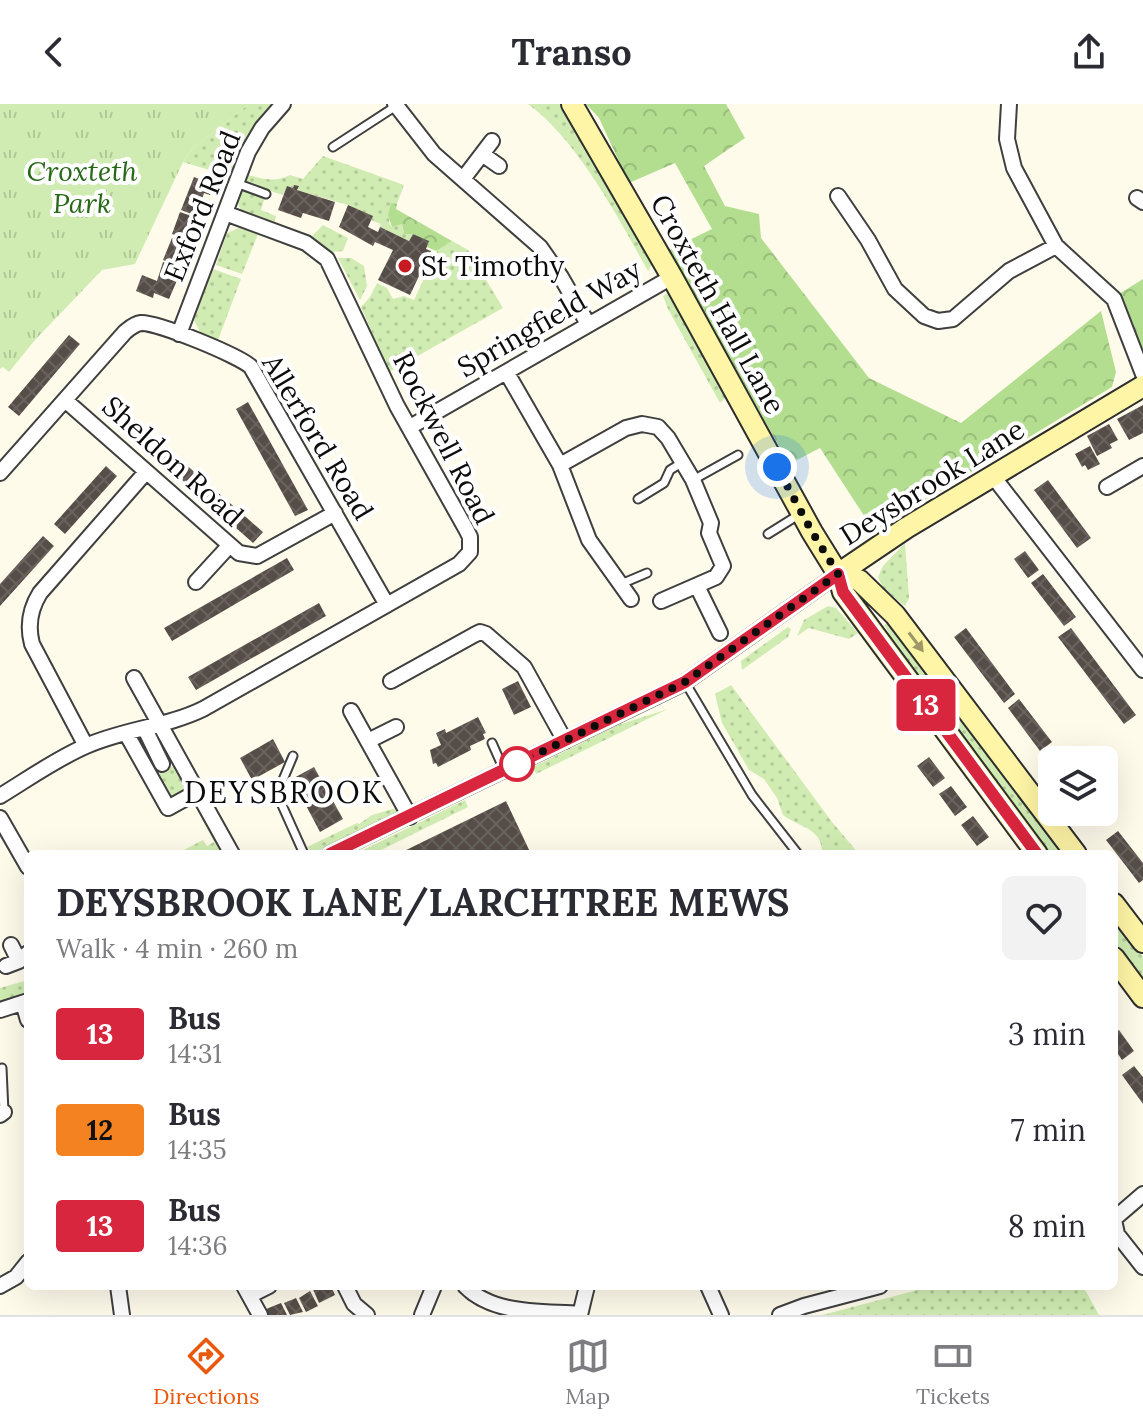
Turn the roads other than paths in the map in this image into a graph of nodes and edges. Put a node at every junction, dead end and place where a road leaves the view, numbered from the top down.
1 (283, 104) edge
2 (572, 104) edge
3 (1009, 104) edge
4 (396, 105) edge
5 (492, 141) dead end
6 (333, 147) dead end
7 (482, 154) junction
8 (499, 166) dead end
9 (463, 179) junction
10 (236, 183) junction
11 (266, 194) dead end
12 (838, 196) dead end
13 (225, 213) junction
14 (1056, 246) junction
15 (672, 277) junction
16 (588, 324) junction
17 (179, 334) junction
18 (507, 373) junction
19 (1143, 374) edge
20 (1143, 386) edge
21 (65, 400) junction
22 (410, 427) junction
23 (738, 455) dead end
24 (683, 462) junction
25 (560, 465) junction
26 (1143, 466) edge
27 (146, 472) junction
28 (0, 473) edge
29 (992, 475) junction
30 (693, 480) junction
31 (1107, 487) dead end
32 (638, 499) dead end
33 (335, 513) junction
34 (802, 513) junction
35 (768, 534) dead end
36 (229, 546) junction
37 (647, 573) dead end
38 (838, 574) junction
39 (196, 582) dead end
40 (621, 584) junction
41 (697, 586) junction
42 (631, 599) dead end
43 (661, 601) dead end
44 (387, 605) junction
45 (895, 615) junction
46 (870, 630) junction
47 (720, 633) dead end
48 (1143, 643) edge
49 (1130, 652) junction
50 (1143, 670) edge
51 (134, 678) dead end
52 (391, 681) dead end
53 (685, 682) junction
54 (351, 711) dead end
55 (160, 725) junction
56 (396, 727) dead end
57 (145, 729) junction
58 (126, 733) junction
59 (368, 741) junction
60 (565, 741) junction
61 (492, 743) dead end
62 (86, 746) junction
63 (293, 756) dead end
64 (162, 764) dead end
65 (504, 770) junction
66 (197, 792) junction
67 (0, 796) edge
68 (410, 817) junction
69 (0, 818) edge
70 (230, 850) edge
71 (302, 850) edge
72 (339, 850) edge
73 (795, 850) edge
74 (1034, 850) edge
75 (1073, 850) edge
76 (24, 860) edge
77 (1118, 909) edge
78 (1143, 942) edge
79 (11, 945) dead end
80 (18, 960) edge
81 (1118, 963) edge
82 (1143, 997) edge
83 (24, 1002) edge
84 (0, 1010) edge
85 (2, 1068) dead end
86 (2, 1114) edge
87 (1143, 1194) edge
88 (1118, 1216) edge
89 (1118, 1235) edge
90 (24, 1267) edge
91 (1143, 1267) edge
92 (0, 1286) edge
93 (119, 1290) edge
94 (347, 1290) edge
95 (432, 1290) edge
96 (469, 1290) edge
97 (586, 1290) edge
98 (710, 1290) edge
99 (865, 1290) edge
100 (248, 1291) edge
101 (580, 1314) edge
102 (122, 1315) edge
103 (260, 1315) edge
104 (367, 1315) edge
105 (422, 1315) edge
106 (721, 1315) edge
107 (780, 1315) edge

1 - 10 street, Exford Road
2 - 15 street, Croxteth Hall Lane
3 - 14 street
4 - 6 lane
4 - 9 street
5 - 7 street
7 - 8 street
7 - 9 street
9 - 16 street
10 - 11 lane
10 - 13 street, Exford Road
12 - 14 street
13 - 17 street, Exford Road
13 - 22 street, Rockwell Road
14 - 19 street
15 - 16 street, Springfield Way
15 - 34 street, Croxteth Hall Lane
16 - 18 street, Springfield Way
17 - 21 street, Allerford Road
17 - 33 street, Allerford Road
18 - 22 street, Springfield Way
18 - 25 street
20 - 29 street, Deysbrook Lane
21 - 27 street, Sheldon Road
21 - 28 street, Allerford Road
22 - 44 street, Rockwell Road
23 - 30 lane
24 - 25 street
24 - 30 street
24 - 32 lane
25 - 40 street
26 - 31 street
27 - 36 street, Sheldon Road
27 - 62 street
29 - 38 street, Deysbrook Lane
29 - 49 street
30 - 41 street
33 - 36 street, Sheldon Road
33 - 44 street, Allerford Road
34 - 35 lane
34 - 38 street, Croxteth Hall Lane
36 - 39 street
37 - 40 lane
38 - 45 street
38 - 46 street, Croxteth Hall Lane
38 - 53 street, Deysbrook Lane
40 - 42 street
41 - 43 street
41 - 47 street
44 - 55 street, Rockwell Road
45 - 46 street
45 -> 75 street
46 - 74 street, Croxteth Hall Lane
48 - 49 street
49 - 50 street
51 - 55 street
52 - 60 street
53 - 60 street, Deysbrook Lane
53 - 73 lane
54 - 59 street
55 - 57 street, Rockwell Road
55 - 66 street
56 - 59 street
57 - 58 street, Rockwell Road
57 - 64 street
58 - 62 street, Rockwell Road
58 - 66 street
59 - 68 street
60 - 65 street, Deysbrook Lane
61 - 65 lane
62 - 67 street, Rockwell Road
63 - 71 lane
65 - 68 street, Deysbrook Lane
66 - 70 street
68 - 72 street, Deysbrook Lane
69 - 76 street
77 - 78 street
79 - 80 street
81 - 82 street
83 - 84 street
85 - 86 lane
87 - 88 street
89 - 91 street
90 - 92 street
93 - 102 street
94 - 104 street
95 - 105 street
96 - 101 street
97 - 101 street
98 - 106 street
99 - 107 street
100 - 103 street

